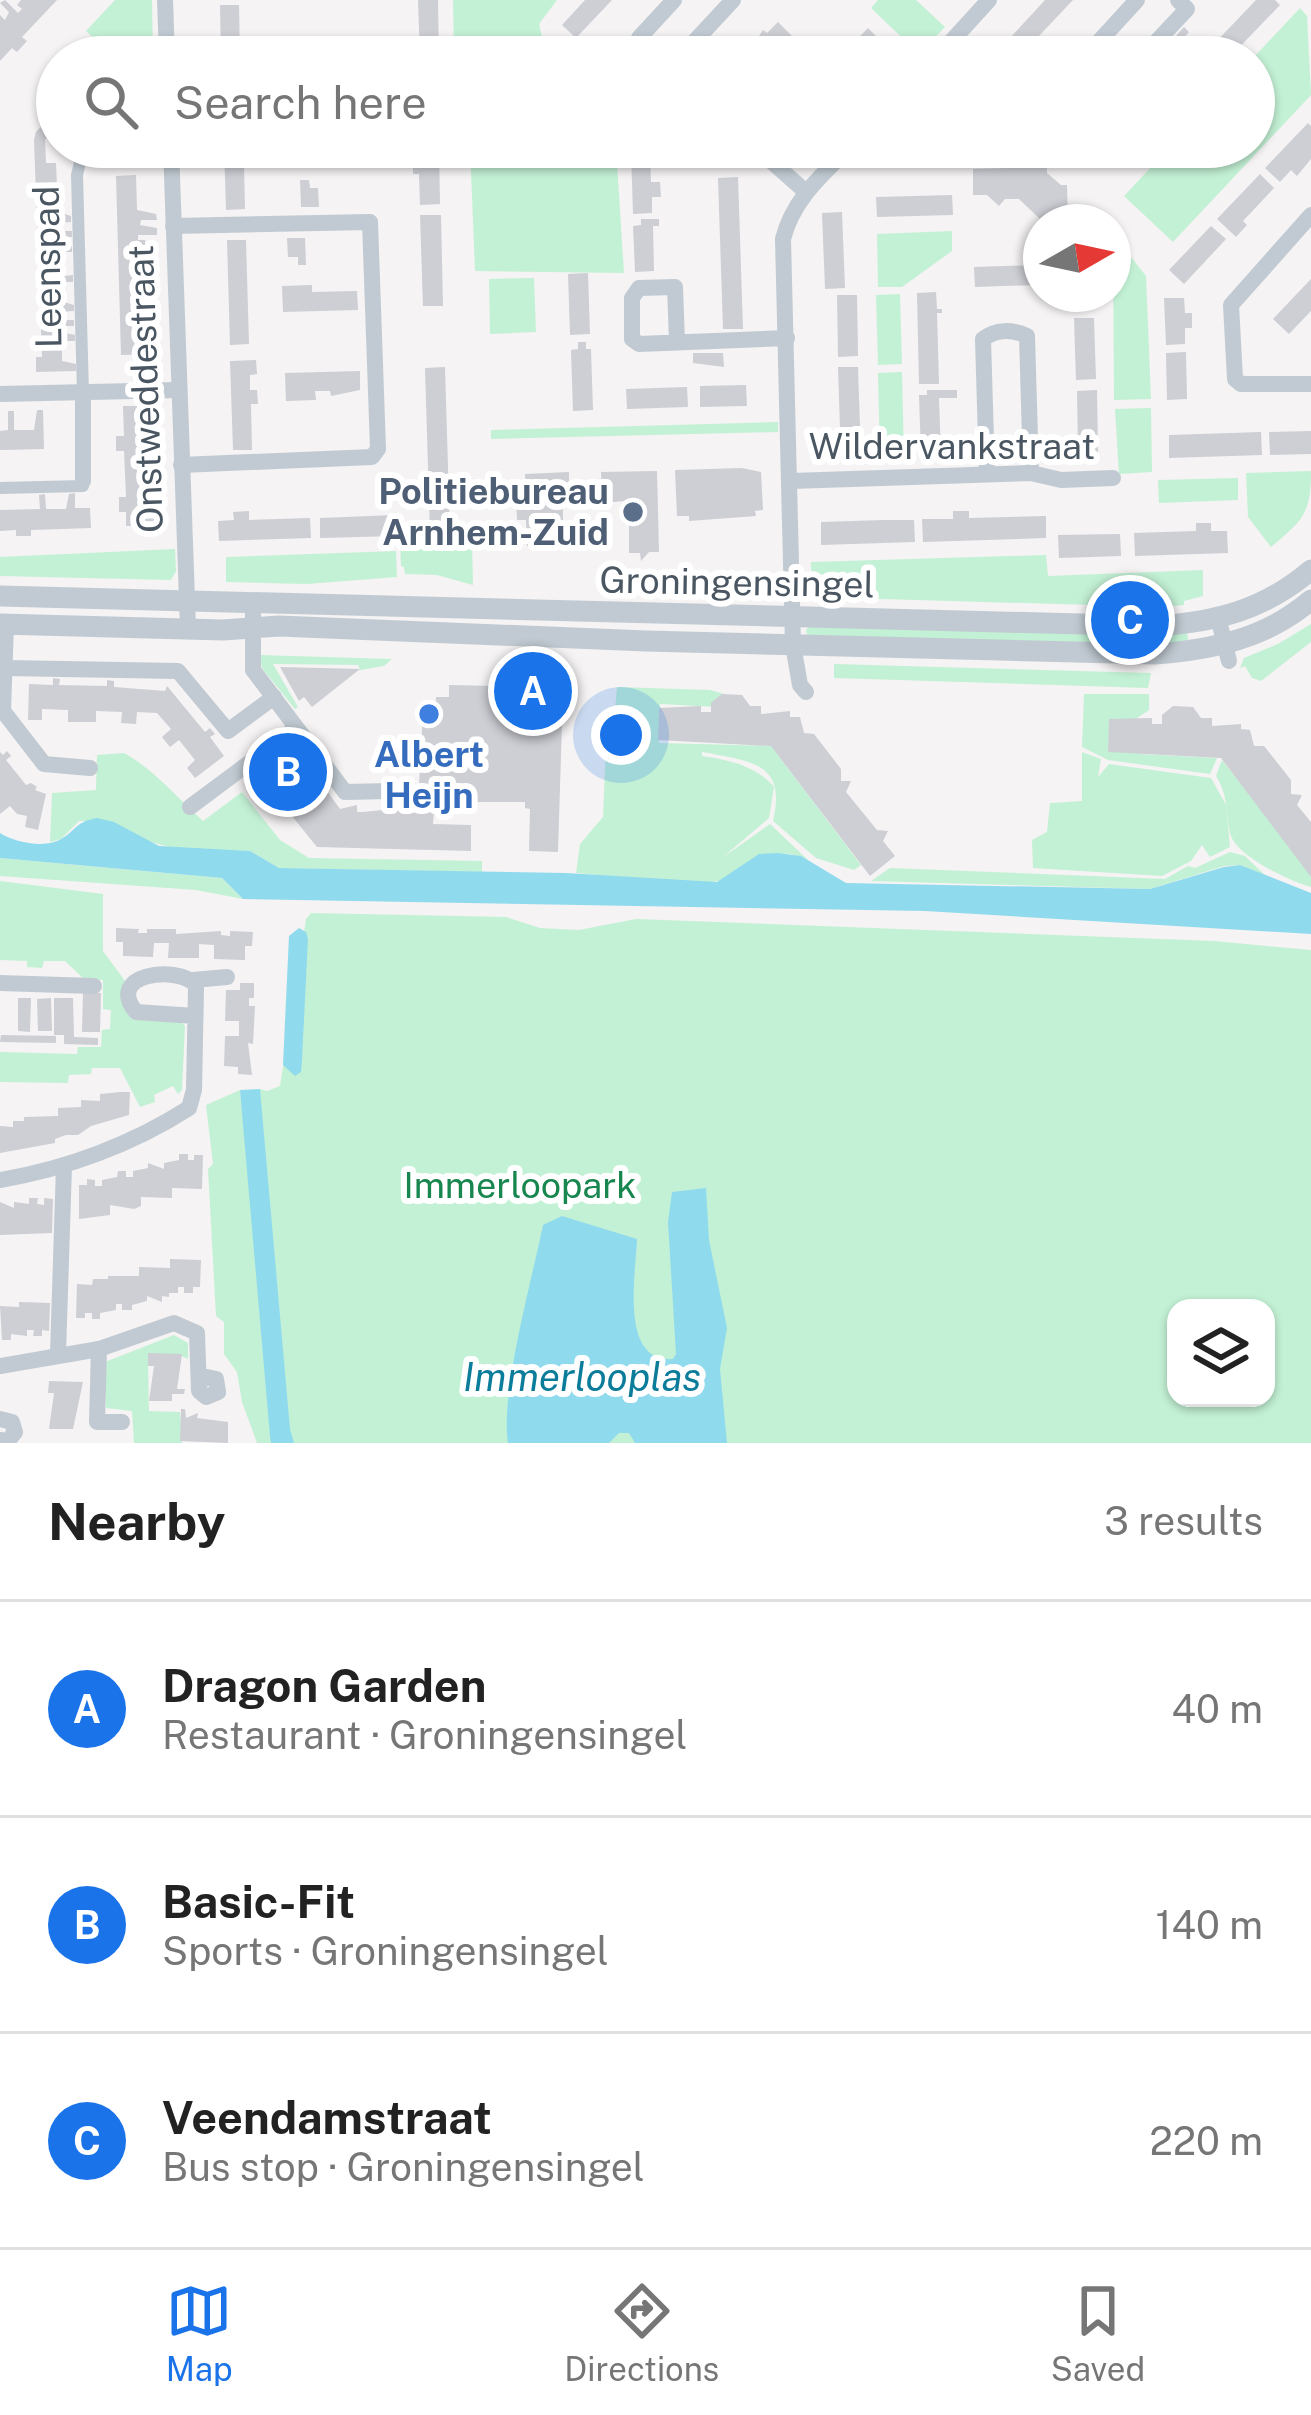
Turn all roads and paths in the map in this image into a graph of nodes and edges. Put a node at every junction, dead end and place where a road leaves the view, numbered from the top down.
1 (165, 0) edge
2 (674, 0) edge
3 (733, 0) edge
4 (989, 0) edge
5 (1137, 0) edge
6 (1178, 0) edge
7 (166, 36) edge
8 (640, 36) edge
9 (700, 36) edge
10 (956, 36) edge
11 (1104, 36) edge
12 (1162, 36) edge
13 (79, 168) edge
14 (171, 168) edge
15 (779, 168) edge
16 (829, 168) edge
17 (806, 192) junction
18 (1311, 215) edge
19 (173, 226) junction
20 (787, 338) junction
21 (677, 341) dead end
22 (1311, 384) edge
23 (178, 390) junction
24 (1, 392) edge
25 (83, 393) junction
26 (181, 465) junction
27 (1031, 473) junction
28 (987, 475) junction
29 (1114, 478) dead end
30 (791, 481) junction
31 (83, 483) joint
32 (0, 488) edge
33 (1311, 570) edge
34 (0, 596) edge
35 (1311, 600) edge
36 (187, 601) junction
37 (253, 602) junction
38 (794, 616) junction
39 (1219, 621) junction
40 (3, 624) edge
41 (188, 628) junction
42 (252, 628) junction
43 (793, 645) junction
44 (1227, 653) junction
45 (4, 668) junction
46 (806, 692) dead end
47 (274, 697) junction
48 (296, 728) junction
49 (90, 768) dead end
50 (388, 791) dead end
51 (190, 807) dead end
52 (227, 977) dead end
53 (193, 980) junction
54 (0, 983) edge
55 (94, 986) dead end
56 (195, 1016) junction
57 (64, 1166) junction
58 (0, 1180) edge
59 (99, 1349) junction
60 (58, 1354) junction
61 (0, 1366) edge
62 (223, 1394) dead end
63 (0, 1420) edge
64 (122, 1422) dead end
65 (11, 1441) edge

1 - 7 street
2 - 8 street
3 - 9 street
4 - 10 street
5 - 11 street
6 - 12 street
13 - 25 street, Leenspad
14 - 19 street, Onstweddestraat
15 - 17 street
16 - 17 street
17 - 20 street
18 - 22 street
19 - 23 street, Onstweddestraat
19 - 26 street
20 - 21 street
20 - 30 street
23 - 25 street
23 - 26 street, Onstweddestraat
24 - 25 street
25 - 31 street
26 - 36 street, Onstweddestraat
27 - 28 street, Wildervankstraat
27 - 28 street
27 - 29 street, Wildervankstraat
28 - 30 street, Wildervankstraat
30 - 38 street
31 - 32 street
33 - 39 street, Groningensingel
34 - 36 street, Groningensingel
35 - 44 street, Groningensingel
36 - 37 street, Groningensingel
36 - 41 street, Onstweddestraat
37 - 38 street, Groningensingel
37 - 42 street
38 - 39 street, Groningensingel
38 - 43 street
39 - 44 street
40 - 41 street, Groningensingel
40 - 45 street, Groningensingel
41 - 42 street, Groningensingel
42 - 43 street, Groningensingel
42 - 47 street
43 - 44 street, Groningensingel
43 - 46 street, Groningensingel
45 - 47 street
45 - 49 street, Groningensingel
47 - 48 street
48 - 50 street
48 - 51 street
52 - 53 street
53 - 56 street
53 - 56 street
54 - 55 street
56 - 57 street
57 - 58 street
57 - 60 street
59 - 60 street
59 - 62 street
59 - 64 street
60 - 61 street
63 - 65 street

